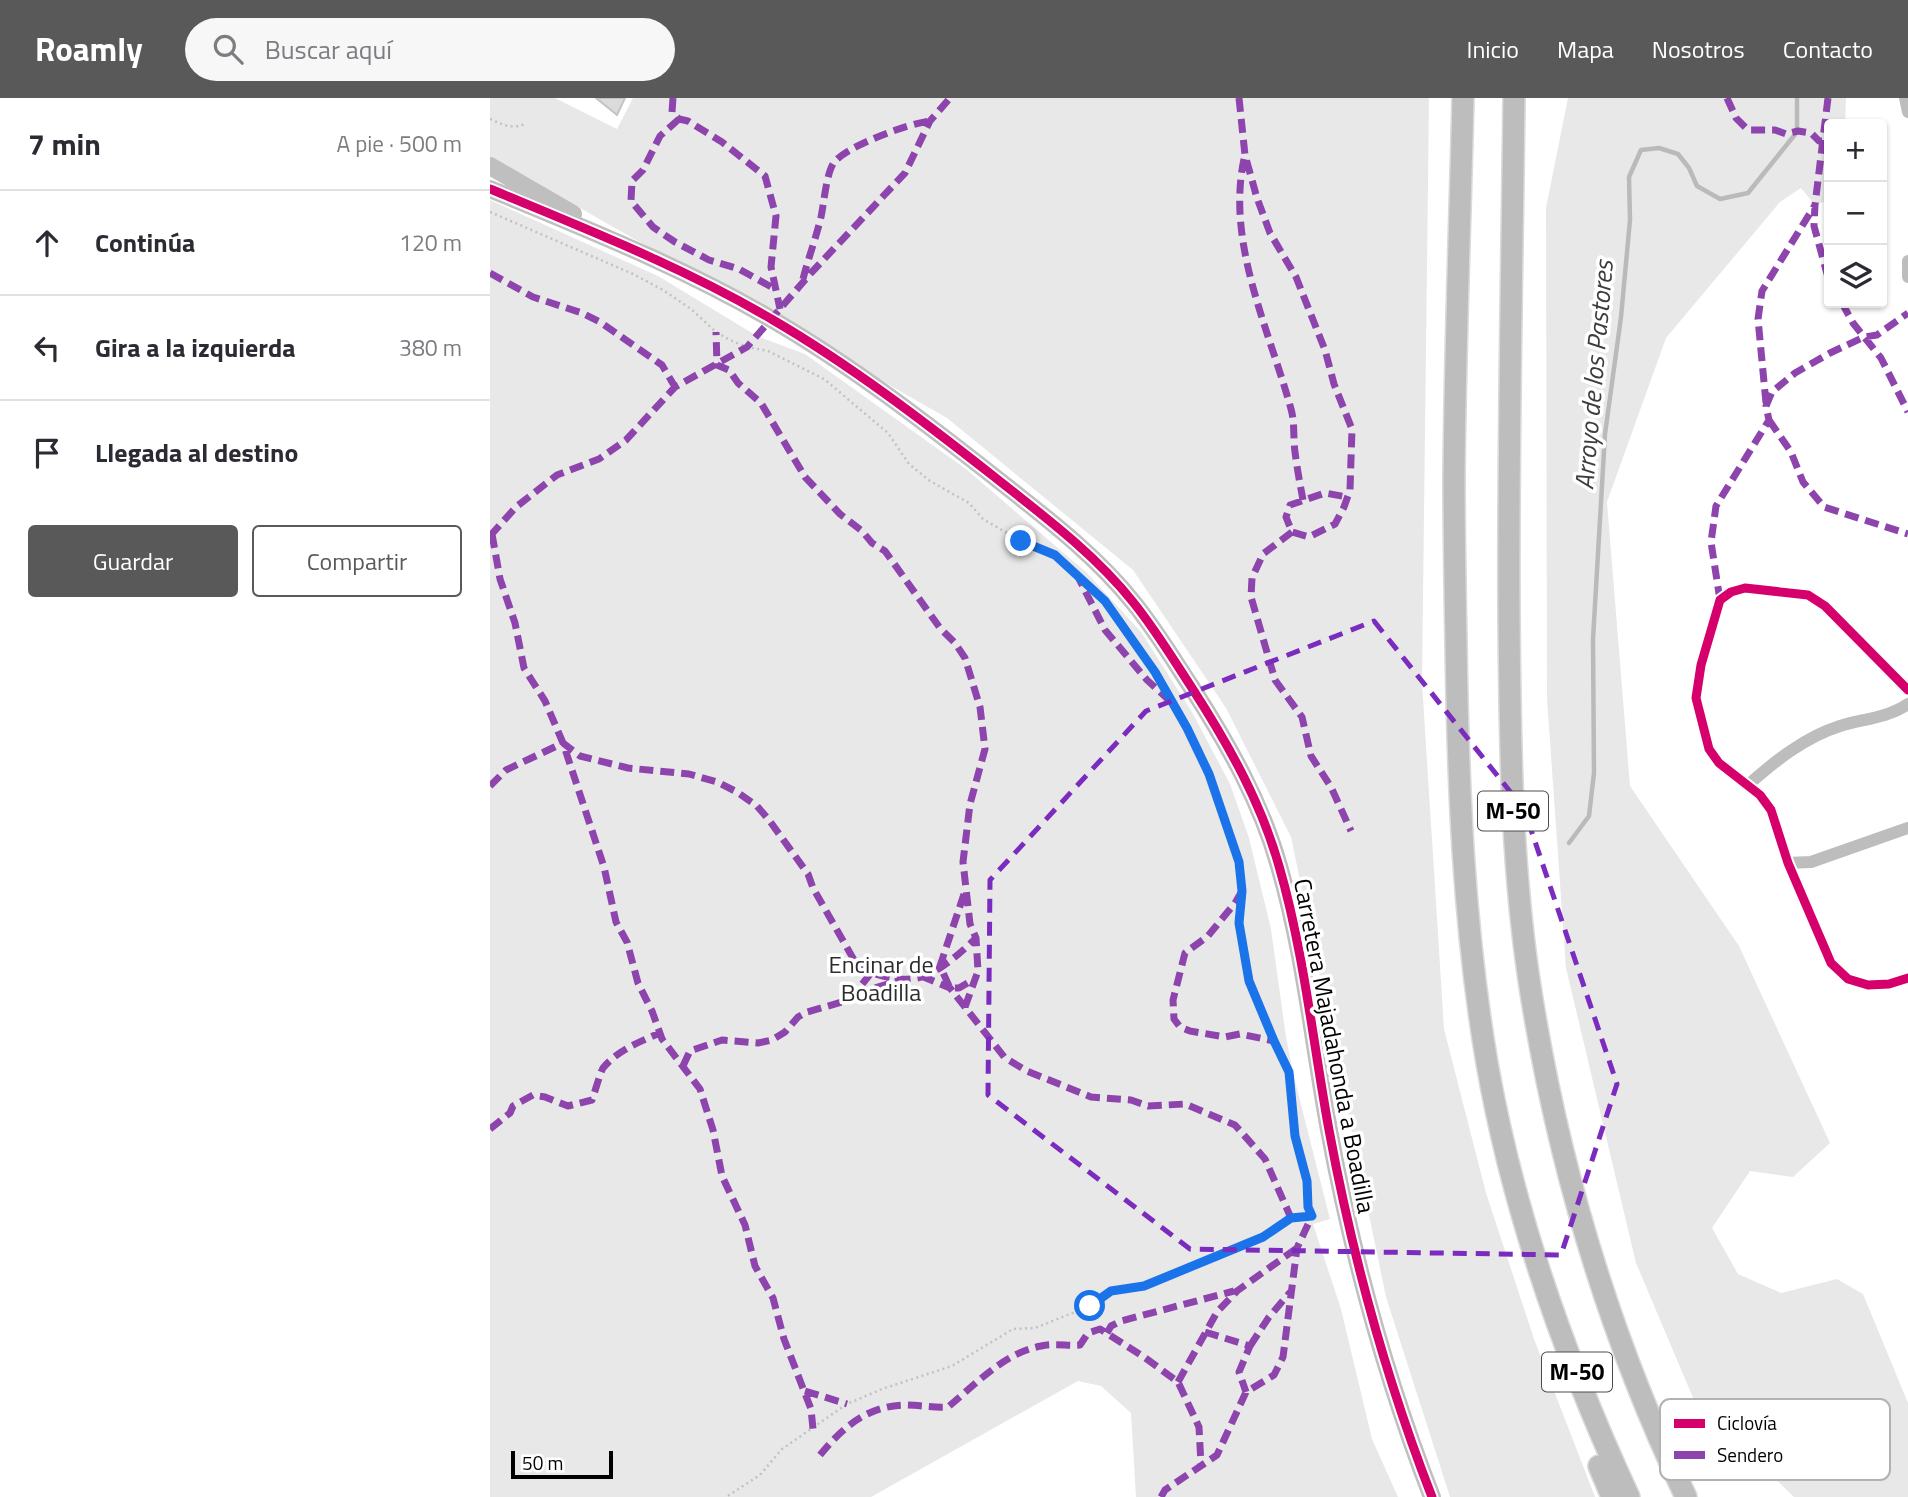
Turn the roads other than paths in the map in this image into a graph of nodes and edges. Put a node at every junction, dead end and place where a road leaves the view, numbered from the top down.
1 (1463, 98) edge
2 (1514, 98) edge
3 (1905, 98) edge
4 (1908, 112) edge
5 (490, 166) edge
6 (490, 189) edge
7 (614, 241) junction
8 (1908, 261) edge
9 (1908, 277) edge
10 (1908, 690) edge
11 (1908, 704) edge
12 (1748, 785) junction
13 (1908, 828) edge
14 (1788, 863) junction
15 (1908, 978) edge
16 (1531, 1244) junction
17 (1660, 1438) edge
18 (1678, 1480) edge
19 (1432, 1497) edge
20 (1612, 1497) edge
21 (1629, 1497) edge
22 (1686, 1497) edge

1 - 16 highway, M-50
2 - 17 highway, M-50
3 - 4 street
5 - 7 street
6 - 7 street, Carretera Majadahonda a Boadilla
7 - 19 street, Carretera Majadahonda a Boadilla
8 - 9 street
10 - 12 street
11 - 12 street
12 - 14 street
13 - 14 street
14 - 15 street
16 - 20 highway
16 - 21 highway, M-50
18 - 22 highway, M-50

